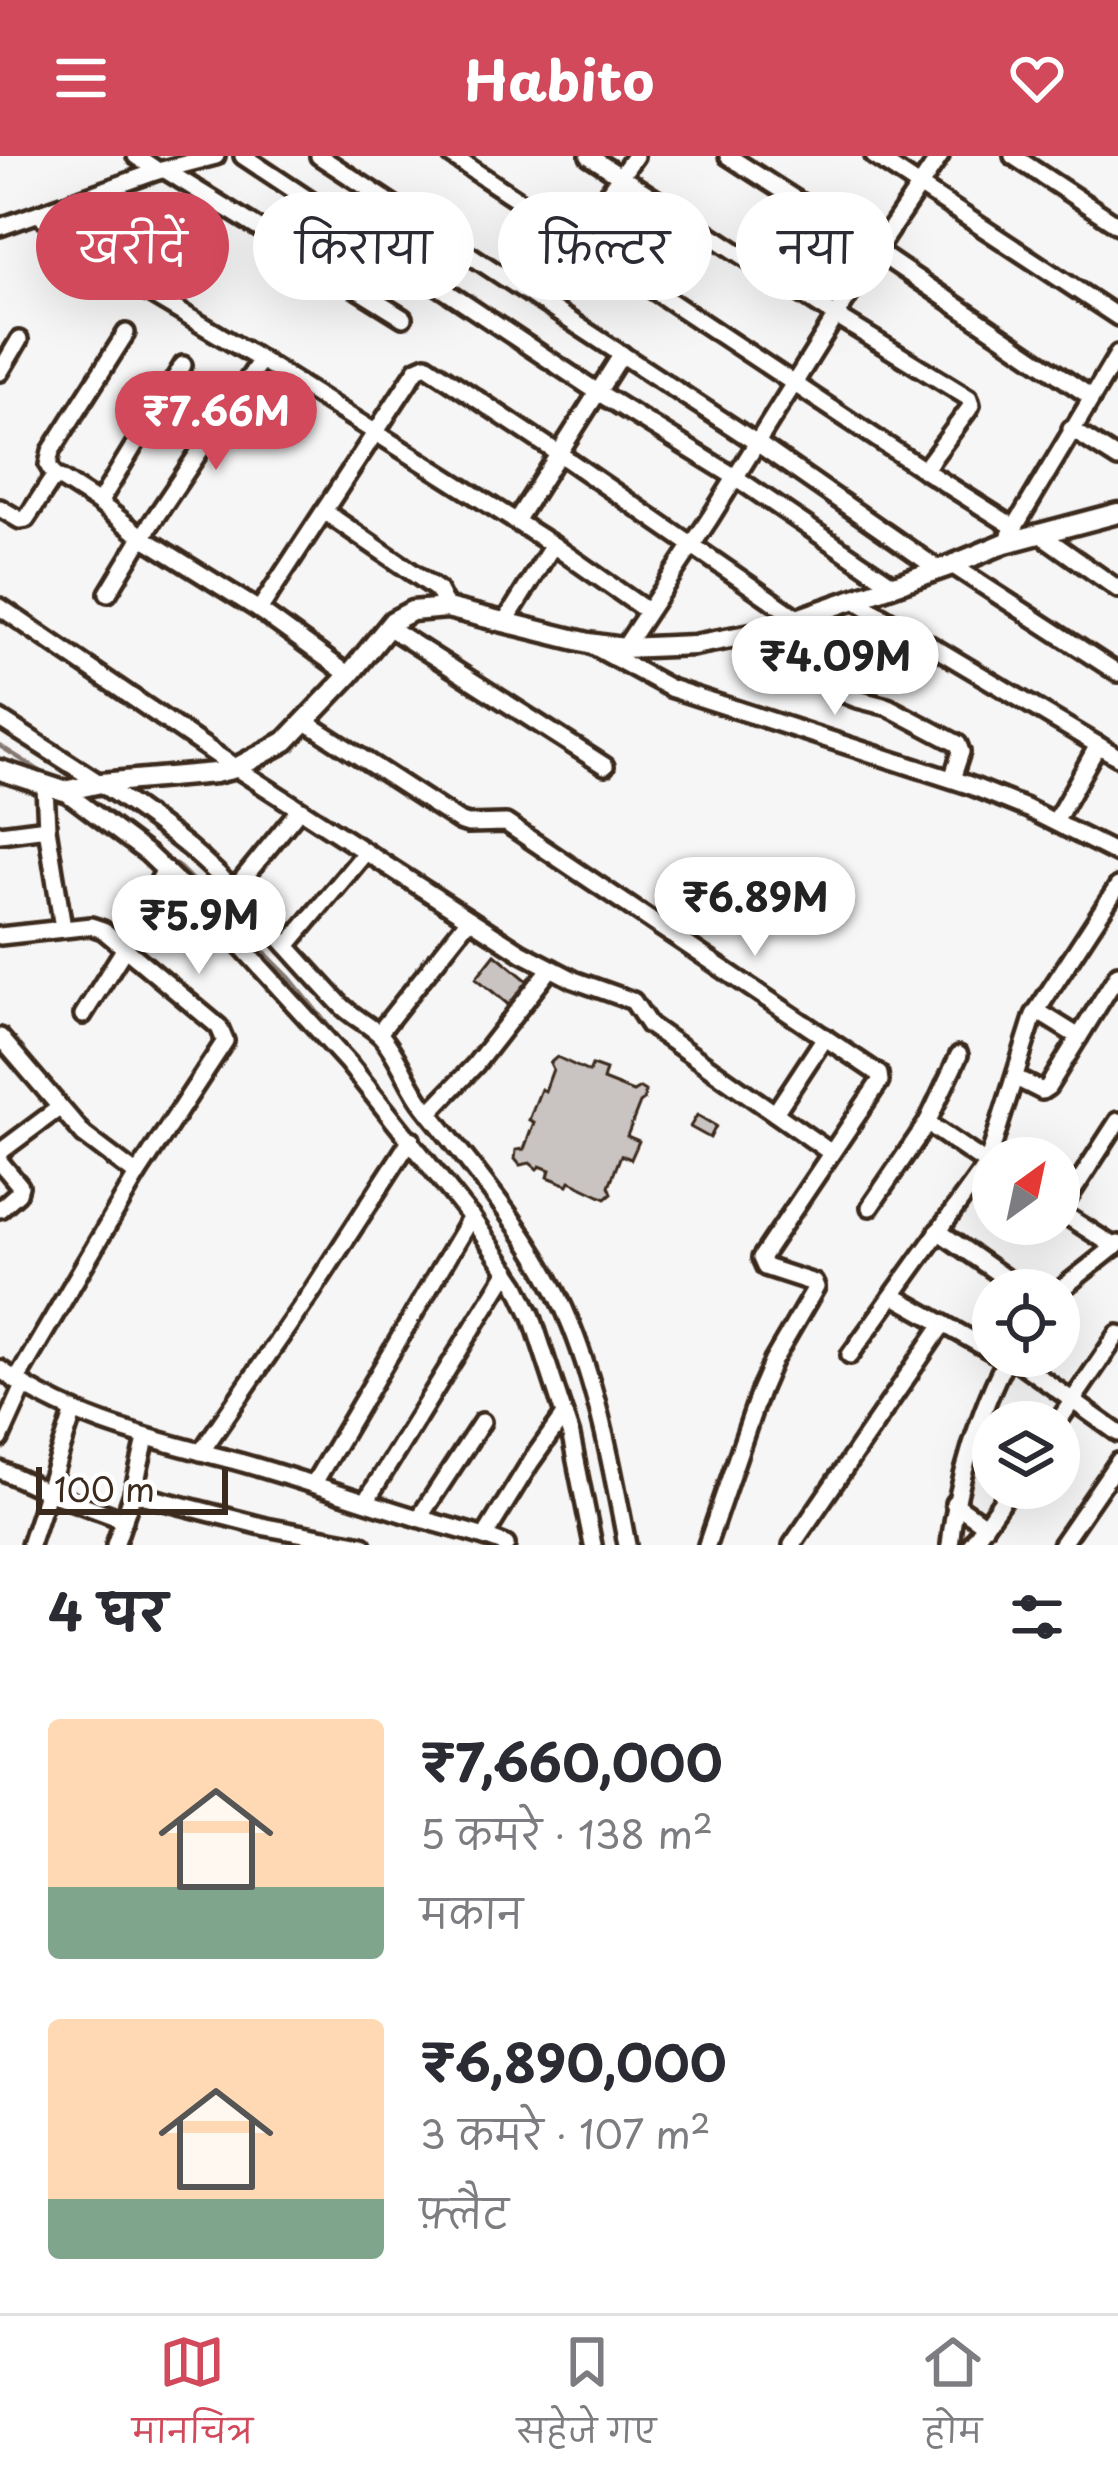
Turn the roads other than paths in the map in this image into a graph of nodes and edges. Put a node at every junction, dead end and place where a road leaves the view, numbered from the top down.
1 (136, 156) edge
2 (216, 156) edge
3 (243, 156) edge
4 (319, 156) edge
5 (452, 156) edge
6 (589, 156) edge
7 (635, 156) edge
8 (874, 156) edge
9 (940, 156) edge
10 (1013, 156) edge
11 (731, 157) edge
12 (161, 171) junction
13 (622, 175) junction
14 (920, 186) junction
15 (101, 192) edge
16 (505, 192) edge
17 (610, 192) edge
18 (785, 192) edge
19 (36, 215) edge
20 (894, 224) edge
21 (1118, 225) edge
22 (0, 227) edge
23 (894, 263) edge
24 (160, 300) edge
25 (668, 300) edge
26 (846, 300) edge
27 (836, 316) junction
28 (1118, 317) edge
29 (404, 318) dead end
30 (126, 332) dead end
31 (19, 340) dead end
32 (622, 354) junction
33 (1118, 354) edge
34 (261, 360) junction
35 (183, 364) dead end
36 (0, 372) edge
37 (794, 382) junction
38 (596, 392) junction
39 (1091, 397) junction
40 (1071, 429) junction
41 (376, 431) junction
42 (757, 443) junction
43 (558, 452) junction
44 (1118, 459) edge
45 (924, 470) junction
46 (735, 477) junction
47 (56, 478) junction
48 (99, 503) junction
49 (0, 508) edge
50 (326, 512) junction
51 (1118, 513) edge
52 (516, 521) junction
53 (1040, 534) junction
54 (1010, 535) junction
55 (142, 537) junction
56 (553, 544) junction
57 (692, 545) junction
58 (945, 567) junction
59 (892, 584) junction
60 (1118, 589) edge
61 (108, 593) dead end
62 (853, 598) junction
63 (0, 607) edge
64 (447, 608) junction
65 (259, 610) junction
66 (646, 611) junction
67 (789, 621) junction
68 (506, 622) junction
69 (388, 627) junction
70 (589, 643) junction
71 (624, 648) junction
72 (1118, 673) edge
73 (349, 674) junction
74 (0, 719) edge
75 (306, 722) junction
76 (1098, 745) junction
77 (1118, 758) edge
78 (605, 766) dead end
79 (236, 768) junction
80 (0, 770) edge
81 (952, 779) junction
82 (97, 784) junction
83 (59, 789) junction
84 (299, 810) junction
85 (1055, 822) junction
86 (47, 828) junction
87 (0, 834) edge
88 (365, 853) junction
89 (1118, 854) edge
90 (165, 869) junction
91 (1118, 886) edge
92 (233, 891) junction
93 (469, 920) junction
94 (63, 928) junction
95 (0, 936) edge
96 (287, 946) junction
97 (124, 948) junction
98 (551, 968) junction
99 (1118, 974) edge
100 (1036, 1010) junction
101 (83, 1015) dead end
102 (379, 1034) junction
103 (0, 1037) edge
104 (825, 1037) junction
105 (1079, 1037) junction
106 (959, 1055) dead end
107 (1016, 1078) junction
108 (59, 1108) junction
109 (430, 1112) junction
110 (775, 1114) junction
111 (1118, 1121) edge
112 (927, 1124) junction
113 (999, 1137) edge
114 (411, 1139) junction
115 (0, 1152) edge
116 (830, 1152) junction
117 (972, 1154) edge
118 (0, 1162) edge
119 (137, 1175) junction
120 (1080, 1179) edge
121 (972, 1188) edge
122 (870, 1207) dead end
123 (0, 1209) edge
124 (470, 1217) junction
125 (1080, 1224) edge
126 (938, 1231) junction
127 (1116, 1246) edge
128 (992, 1269) edge
129 (508, 1271) junction
130 (1080, 1275) edge
131 (893, 1295) junction
132 (944, 1324) junction
133 (1118, 1334) edge
134 (972, 1339) edge
135 (850, 1354) dead end
136 (0, 1369) edge
137 (996, 1377) edge
138 (1036, 1377) edge
139 (20, 1383) junction
140 (1073, 1400) junction
141 (74, 1411) junction
142 (564, 1415) junction
143 (482, 1422) dead end
144 (1118, 1433) edge
145 (0, 1438) edge
146 (146, 1439) junction
147 (201, 1453) junction
148 (1118, 1462) edge
149 (0, 1469) edge
150 (314, 1483) junction
151 (48, 1492) junction
152 (133, 1493) junction
153 (366, 1501) junction
154 (954, 1503) junction
155 (996, 1509) edge
156 (419, 1518) junction
157 (124, 1520) junction
158 (985, 1525) junction
159 (485, 1536) junction
160 (31, 1545) edge
161 (115, 1545) edge
162 (363, 1545) edge
163 (506, 1545) edge
164 (593, 1545) edge
165 (628, 1545) edge
166 (707, 1545) edge
167 (792, 1545) edge
168 (950, 1545) edge
169 (970, 1545) edge
170 (1060, 1545) edge

1 - 12 street
2 - 12 street
3 - 38 street
4 - 32 street
5 - 16 street
6 - 13 street
7 - 13 street
8 - 14 street
9 - 14 street
10 - 21 street
11 - 18 street
12 - 15 street
12 - 29 street
13 - 17 street
13 - 27 street
14 - 20 street
14 - 28 street
19 - 22 street
23 - 39 street
24 - 34 street
25 - 37 street
26 - 27 street
27 - 37 street
27 - 45 street
30 - 47 street
31 - 36 street
32 - 38 street
32 - 42 street
33 - 39 street
34 - 41 street
34 - 55 street
35 - 48 street
37 - 42 street
37 - 45 street
38 - 43 street
38 - 46 street
39 - 40 street
40 - 44 street
40 - 54 street
41 - 43 street
41 - 50 street
41 - 52 street
42 - 46 street
42 - 58 street
43 - 52 street
43 - 57 street
45 - 54 street
46 - 57 street
46 - 59 street
47 - 48 street
47 - 49 street
48 - 55 street
50 - 64 street
50 - 65 street
51 - 53 street
52 - 56 street
53 - 54 street
53 - 60 street
54 - 58 street
55 - 61 street
55 - 65 street
56 - 66 street
56 - 68 street
57 - 66 street
57 - 67 street
58 - 59 street
58 - 72 street
59 - 62 street
62 - 67 street
62 - 76 street
63 - 79 street
64 - 68 street
64 - 69 street
65 - 73 street
66 - 71 street
67 - 71 street
67 - 81 street
68 - 70 street
69 - 73 street
69 - 78 street
70 - 71 street
70 - 81 street
73 - 75 street
74 - 82 street
75 - 79 street
75 - 104 street
76 - 77 street
76 - 85 street
79 - 82 street
79 - 84 street
80 - 83 street
81 - 85 street
82 - 83 street
82 - 92 street
83 - 86 street
83 - 90 street
84 - 88 street
84 - 92 street
85 - 89 street
86 - 87 street
86 - 94 street
88 - 93 street
88 - 96 street
90 - 97 street
90 - 114 street
91 - 100 street
92 - 96 street
93 - 98 street
93 - 102 street
94 - 95 street
94 - 97 street
96 - 102 street
97 - 101 street
97 - 119 street
98 - 109 street
98 - 110 street
99 - 105 street
100 - 105 street
100 - 107 street
102 - 109 street
103 - 108 street
104 - 110 street
104 - 116 street
105 - 107 street
106 - 112 street
107 - 113 street
108 - 115 street
108 - 119 street
109 - 165 street
110 - 116 street
111 - 120 street
112 - 117 street
112 - 122 street
114 - 124 street
114 - 147 street
116 - 166 street
118 - 123 street
119 - 139 street
121 - 126 street
124 - 129 street
124 - 150 street
125 - 127 street
126 - 128 street
126 - 131 street
127 - 130 street
129 - 142 street
129 - 153 street
131 - 132 street
131 - 135 street
132 - 134 street
132 - 167 street
133 - 140 street
136 - 139 street
137 - 154 street
138 - 140 street
139 - 141 street
139 - 145 street
140 - 144 street
141 - 146 street
141 - 151 street
142 - 159 street
142 - 164 street
143 - 156 street
146 - 147 street
146 - 152 street
147 - 150 street
148 - 170 street
149 - 151 street
150 - 153 street
151 - 157 street
151 - 160 street
152 - 157 street
152 - 162 street
153 - 156 street
154 - 158 street
154 - 168 street
155 - 158 street
156 - 159 street
157 - 161 street
158 - 169 street
159 - 163 street

